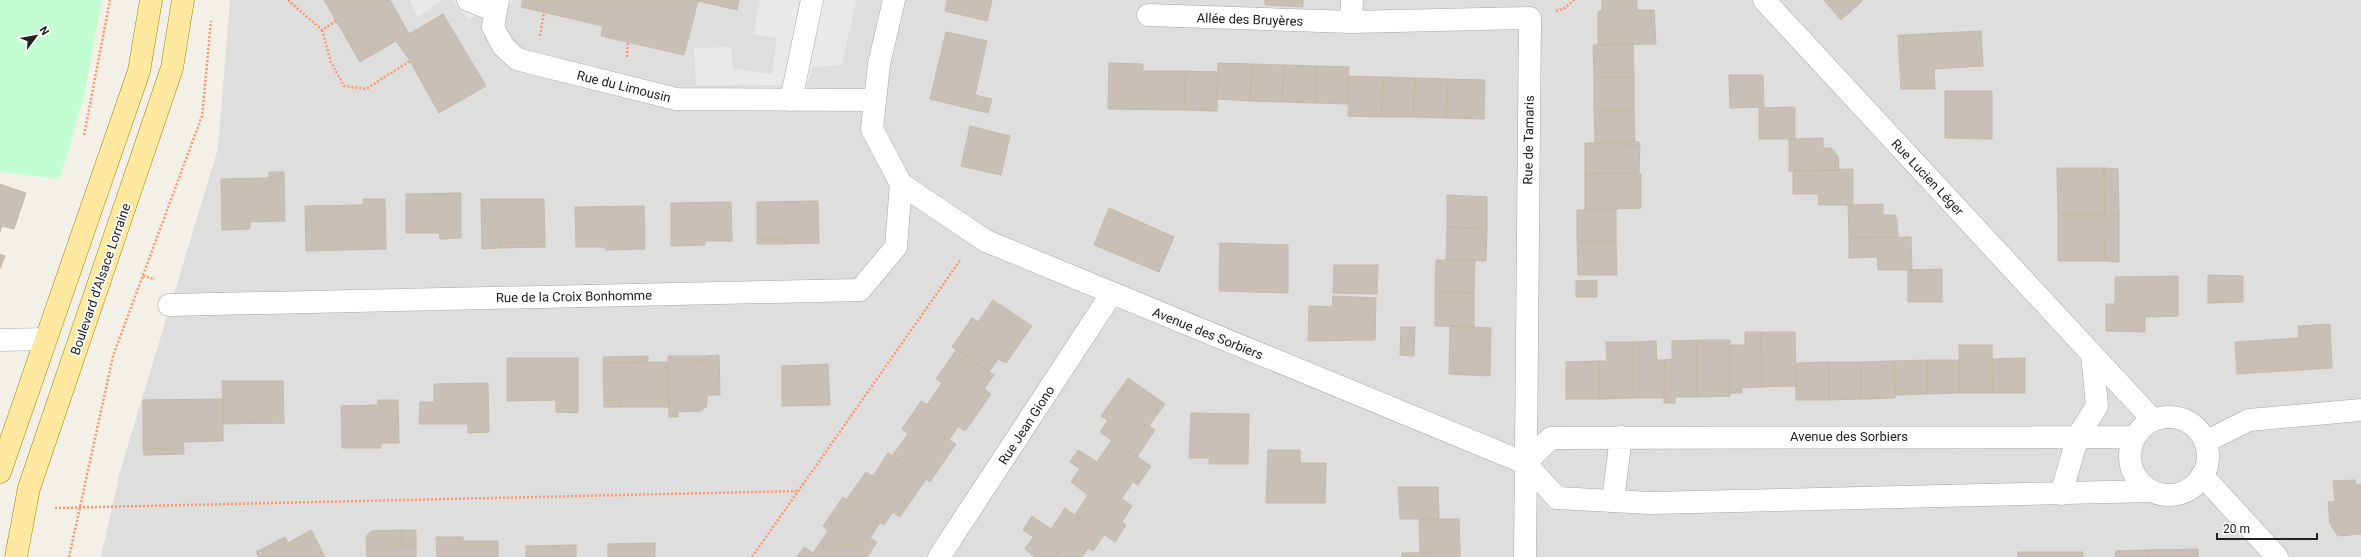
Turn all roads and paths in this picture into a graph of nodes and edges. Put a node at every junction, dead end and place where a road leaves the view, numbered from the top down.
1 (110, 0) edge
2 (151, 0) edge
3 (183, 0) edge
4 (288, 0) edge
5 (468, 0) edge
6 (812, 0) edge
7 (894, 0) edge
8 (1352, 0) edge
9 (1764, 0) edge
10 (497, 6) edge
11 (212, 15) dead end
12 (1148, 16) dead end
13 (336, 20) dead end
14 (1351, 22) junction
15 (322, 30) junction
16 (410, 61) dead end
17 (791, 100) junction
18 (875, 100) junction
19 (82, 141) dead end
20 (901, 184) junction
21 (977, 235) junction
22 (1112, 293) junction
23 (169, 304) dead end
24 (46, 339) junction
25 (0, 340) edge
26 (2092, 354) junction
27 (2361, 410) edge
28 (2153, 420) junction
29 (2078, 436) junction
30 (1621, 437) junction
31 (2134, 437) junction
32 (2205, 442) junction
33 (1525, 463) junction
34 (0, 472) edge
35 (2202, 475) junction
36 (798, 491) junction
37 (2152, 491) junction
38 (2061, 494) junction
39 (1613, 501) junction
40 (80, 507) junction
41 (25, 508) junction
42 (16, 557) edge
43 (69, 557) edge
44 (752, 557) edge
45 (939, 557) edge
46 (1524, 557) edge
47 (2277, 557) edge

1 - 19 path
2 - 24 main road
3 - 41 main road, Boulevard d'Alsace Lorraine
4 - 15 path
5 - 10 street, Rue du Limousin
6 - 17 street
7 - 18 street
8 - 14 street
9 - 26 street, Rue Lucien Léger
10 - 17 street, Rue du Limousin
11 - 40 path
12 - 14 street, Allée des Bruyères
13 - 15 path
14 - 33 street, Rue de Tamaris
15 - 16 path
17 - 18 street, Rue du Limousin
18 - 20 street
20 - 21 street, Avenue des Sorbiers
20 - 23 street, Rue de la Croix Bonhomme
21 - 22 street, Avenue des Sorbiers
21 - 36 path
22 - 33 street, Avenue des Sorbiers
22 - 45 street, Rue Jean Giono
24 - 25 street
24 - 34 main road
26 - 28 street, Rue Lucien Léger
26 - 29 street
27 - 32 street
28 - 31 street
28 - 32 street
29 - 30 street, Avenue des Sorbiers
29 - 31 street, Avenue des Sorbiers
29 - 38 street
30 - 33 street, Avenue des Sorbiers
30 - 39 street
31 - 37 street
32 - 35 street
33 - 39 street, Avenue des Sorbiers
33 - 46 street
35 - 37 street
35 - 47 street
36 - 40 path
36 - 44 path
37 - 38 street, Avenue des Sorbiers
38 - 39 street, Avenue des Sorbiers
40 - 41 path
40 - 43 path
41 - 42 main road, Boulevard d'Alsace Lorraine

